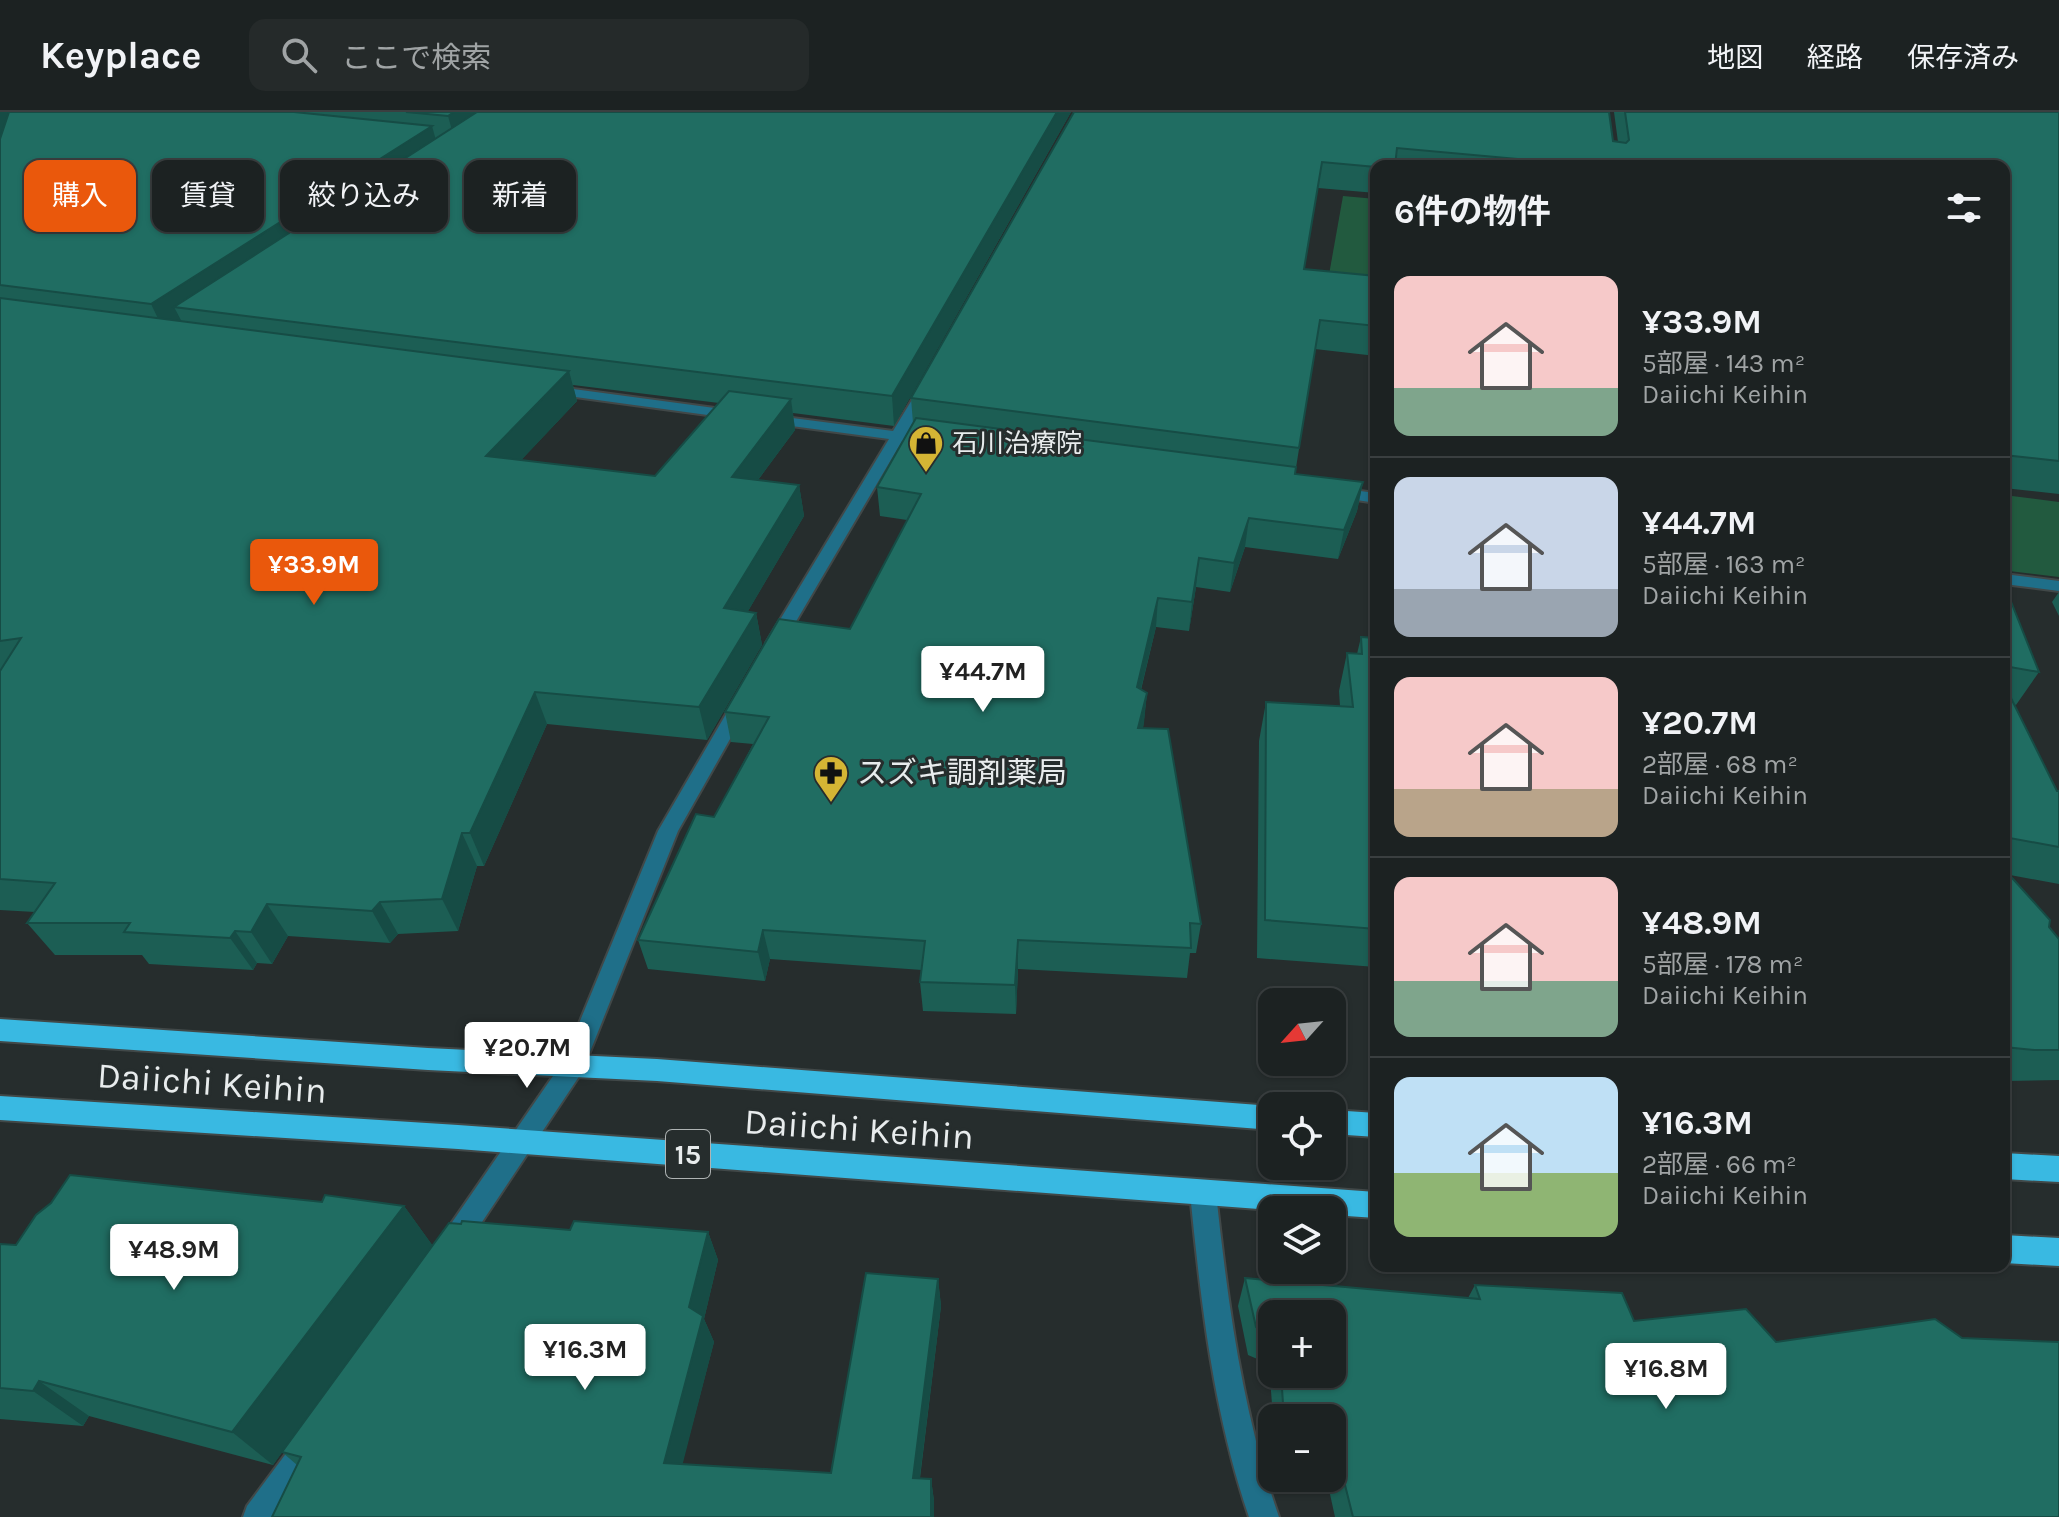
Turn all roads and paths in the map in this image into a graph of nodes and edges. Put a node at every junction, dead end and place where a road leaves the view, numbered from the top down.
1 (933, 376) edge
2 (540, 389) edge
3 (899, 436) junction
4 (929, 440) edge
5 (1319, 490) edge
6 (1370, 497) edge
7 (2010, 580) edge
8 (2059, 586) edge
9 (768, 655) edge
10 (753, 682) edge
11 (0, 1030) edge
12 (574, 1065) junction
13 (0, 1108) edge
14 (1258, 1117) edge
15 (1346, 1123) edge
16 (1370, 1125) edge
17 (521, 1143) junction
18 (2010, 1166) edge
19 (2059, 1169) edge
20 (1203, 1193) junction
21 (1370, 1205) edge
22 (2010, 1249) edge
23 (2059, 1252) edge
24 (441, 1260) edge
25 (331, 1414) edge
26 (258, 1517) edge
27 (1264, 1517) edge

1 - 3 street
2 - 3 street
3 - 4 street
3 - 9 street
5 - 6 street
7 - 8 street
10 - 12 street
11 - 12 highway, Daiichi Keihin
12 - 14 highway, Daiichi Keihin
12 - 17 street
13 - 17 highway, Daiichi Keihin / 15
15 - 16 highway
17 - 20 highway, Daiichi Keihin / 15
17 - 24 street
18 - 19 highway
20 - 21 highway, Daiichi Keihin / 15
20 - 27 street
22 - 23 highway
25 - 26 street

